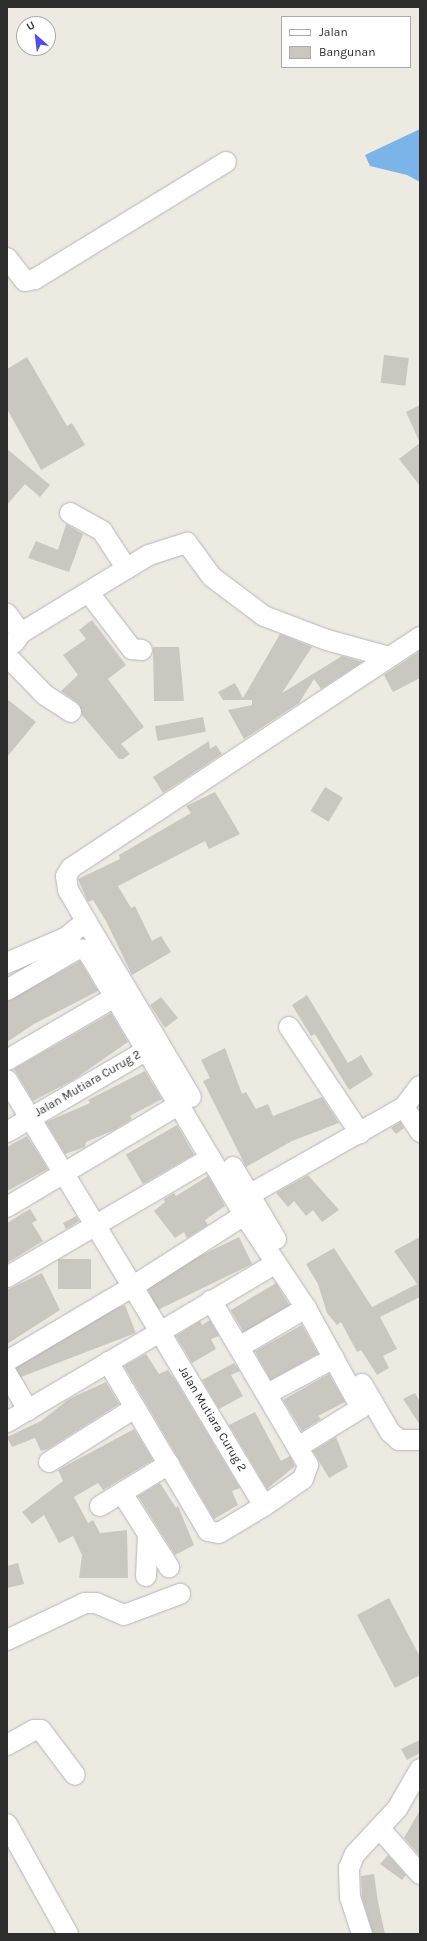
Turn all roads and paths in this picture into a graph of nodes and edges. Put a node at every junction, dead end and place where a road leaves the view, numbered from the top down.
1 (226, 162) dead end
2 (7, 258) edge
3 (70, 513) dead end
4 (126, 569) junction
5 (89, 593) junction
6 (7, 614) edge
7 (21, 633) junction
8 (420, 637) edge
9 (142, 650) dead end
10 (7, 654) edge
11 (389, 656) junction
12 (71, 712) dead end
13 (86, 921) junction
14 (7, 963) edge
15 (7, 990) edge
16 (113, 998) junction
17 (290, 1027) dead end
18 (147, 1050) junction
19 (7, 1060) edge
20 (7, 1080) edge
21 (420, 1086) edge
22 (180, 1104) junction
23 (404, 1107) junction
24 (30, 1117) junction
25 (7, 1132) edge
26 (420, 1132) edge
27 (360, 1133) junction
28 (211, 1158) junction
29 (64, 1173) junction
30 (249, 1196) junction
31 (7, 1207) edge
32 (244, 1215) junction
33 (97, 1226) junction
34 (276, 1264) junction
35 (7, 1277) edge
36 (132, 1287) junction
37 (211, 1300) junction
38 (306, 1308) junction
39 (160, 1332) junction
40 (239, 1347) junction
41 (334, 1358) junction
42 (7, 1361) edge
43 (108, 1362) junction
44 (7, 1374) edge
45 (267, 1394) junction
46 (133, 1409) junction
47 (28, 1410) junction
48 (7, 1422) edge
49 (420, 1440) edge
50 (298, 1447) junction
51 (49, 1462) dead end
52 (168, 1464) junction
53 (122, 1493) junction
54 (100, 1506) dead end
55 (264, 1506) junction
56 (148, 1535) junction
57 (169, 1567) dead end
58 (146, 1576) dead end
59 (180, 1594) dead end
60 (7, 1640) edge
61 (7, 1745) edge
62 (420, 1769) edge
63 (75, 1775) dead end
64 (7, 1824) edge
65 (381, 1830) junction
66 (420, 1874) edge
67 (68, 1934) edge
68 (362, 1934) edge

1 - 2 street
3 - 4 street
4 - 5 street
4 - 11 street
5 - 7 street
5 - 9 street
6 - 7 street
7 - 10 street
8 - 11 street
10 - 12 street
11 - 13 street
13 - 14 street
13 - 30 street
15 - 16 street, Jalan Mutiara Curug 2
16 - 18 street, Jalan Mutiara Curug 2
16 - 19 street
17 - 27 street
18 - 22 street, Jalan Mutiara Curug 2
18 - 24 street, Jalan Mutiara Curug 2
20 - 24 street, Jalan Mutiara Curug 2
21 - 23 street
22 - 28 street, Jalan Mutiara Curug 2
22 - 29 street
23 - 26 street
23 - 27 street
24 - 25 street, Jalan Mutiara Curug 2
24 - 29 street, Jalan Mutiara Curug 2
27 - 30 street
28 - 32 street, Jalan Mutiara Curug 2
28 - 33 street
29 - 31 street
29 - 33 street, Jalan Mutiara Curug 2
30 - 49 street
32 - 34 street, Jalan Mutiara Curug 2
32 - 36 street
33 - 35 street
33 - 36 street, Jalan Mutiara Curug 2
34 - 37 street
34 - 38 street, Jalan Mutiara Curug 2
36 - 39 street, Jalan Mutiara Curug 2
36 - 42 street
37 - 39 street
37 - 40 street
38 - 40 street
38 - 41 street, Jalan Mutiara Curug 2
39 - 43 street
39 - 55 street, Jalan Mutiara Curug 2
40 - 45 street
41 - 45 street
41 - 50 street, Jalan Mutiara Curug 2
43 - 46 street
43 - 47 street
44 - 47 street
45 - 50 street
46 - 51 street
46 - 52 street
47 - 48 street
50 - 55 street
52 - 53 street
52 - 55 street
53 - 54 street
53 - 56 street
56 - 57 street
56 - 58 street
59 - 60 street
61 - 63 street
62 - 65 street
64 - 67 street
65 - 66 street
65 - 68 street

